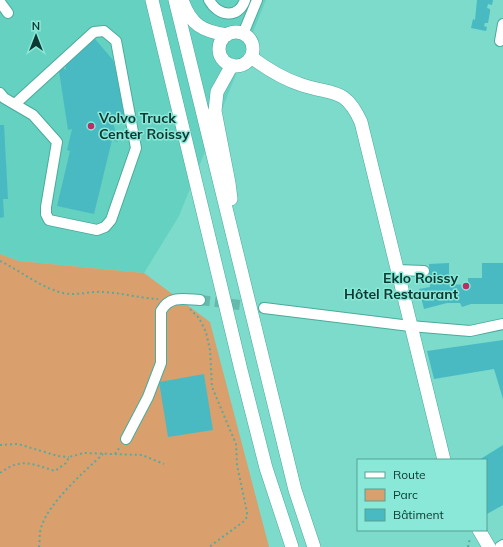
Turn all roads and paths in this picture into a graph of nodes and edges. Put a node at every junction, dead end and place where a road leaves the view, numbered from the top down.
1 (152, 0) edge
2 (175, 0) edge
3 (182, 0) edge
4 (209, 0) edge
5 (245, 0) edge
6 (257, 0) edge
7 (0, 2) edge
8 (8, 13) dead end
9 (503, 24) edge
10 (243, 34) junction
11 (227, 35) junction
12 (500, 41) dead end
13 (251, 57) junction
14 (232, 65) junction
15 (0, 93) edge
16 (15, 104) junction
17 (234, 238) junction
18 (0, 261) edge
19 (396, 270) junction
20 (424, 271) dead end
21 (170, 300) junction
22 (200, 300) tunnel mouth
23 (188, 307) dead end
24 (264, 308) tunnel mouth
25 (503, 324) edge
26 (410, 326) junction
27 (126, 439) dead end
28 (0, 445) edge
29 (103, 453) junction
30 (69, 457) junction
31 (444, 459) edge
32 (164, 464) dead end
33 (0, 473) edge
34 (480, 531) edge
35 (503, 545) edge
36 (39, 547) edge
37 (209, 547) edge
38 (292, 547) edge
39 (314, 547) edge
40 (490, 547) edge
41 (500, 547) edge

1 - 38 main road
2 - 17 main road
3 - 11 main road
4 - 5 street
6 - 10 street
7 - 8 street
9 - 12 street
10 - 11 main road
10 - 13 main road
11 - 14 main road
13 - 14 main road
13 - 19 main road
14 - 17 main road
15 - 16 street
16 - 16 street
17 - 39 main road
18 - 21 path
19 - 20 street
19 - 26 main road
21 - 22 street
21 - 27 street
23 - 37 path
24 - 26 street
25 - 26 street
26 - 31 main road
28 - 30 path
29 - 30 path
29 - 32 path
29 - 36 path
30 - 33 path
34 - 40 main road
35 - 41 street

